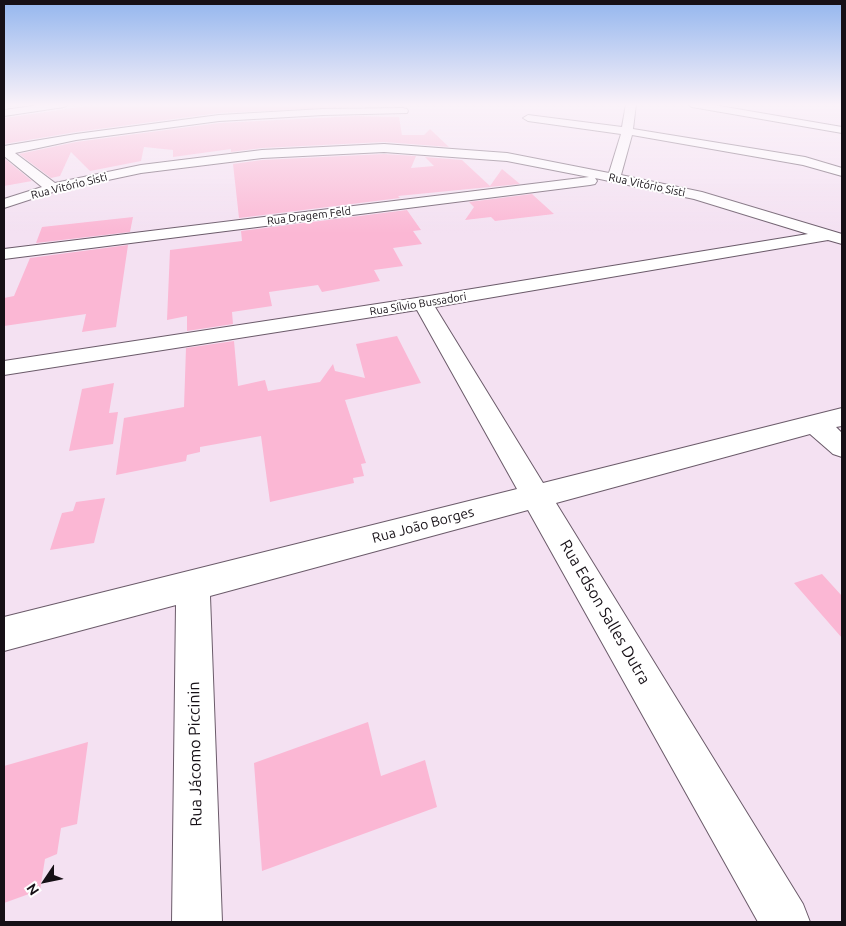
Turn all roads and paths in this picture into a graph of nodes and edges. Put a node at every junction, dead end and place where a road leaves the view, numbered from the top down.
1 (23, 147) edge
2 (623, 147) edge
3 (723, 147) edge
4 (4, 151) edge
5 (842, 172) edge
6 (614, 178) junction
7 (52, 188) junction
8 (4, 204) edge
9 (837, 237) edge
10 (4, 254) edge
11 (423, 303) junction
12 (4, 368) edge
13 (829, 421) edge
14 (842, 447) edge
15 (537, 496) junction
16 (193, 586) junction
17 (4, 634) edge
18 (196, 922) edge
19 (785, 922) edge

1 - 4 street
2 - 6 street
3 - 5 street
4 - 7 street
6 - 7 street, Rua Vitório Sisti
6 - 9 street, Rua Vitório Sisti
6 - 10 street, Rua Dragem Feld
7 - 8 street, Rua Vitório Sisti
9 - 11 street, Rua Sílvio Bussadori
11 - 12 street, Rua Sílvio Bussadori
11 - 15 street, Rua Edson Salles Dutra
13 - 14 street
13 - 15 street, Rua João Borges
15 - 16 street, Rua João Borges
15 - 19 street, Rua Edson Salles Dutra
16 - 17 street, Rua João Borges
16 - 18 street, Rua Jácomo Piccinin

